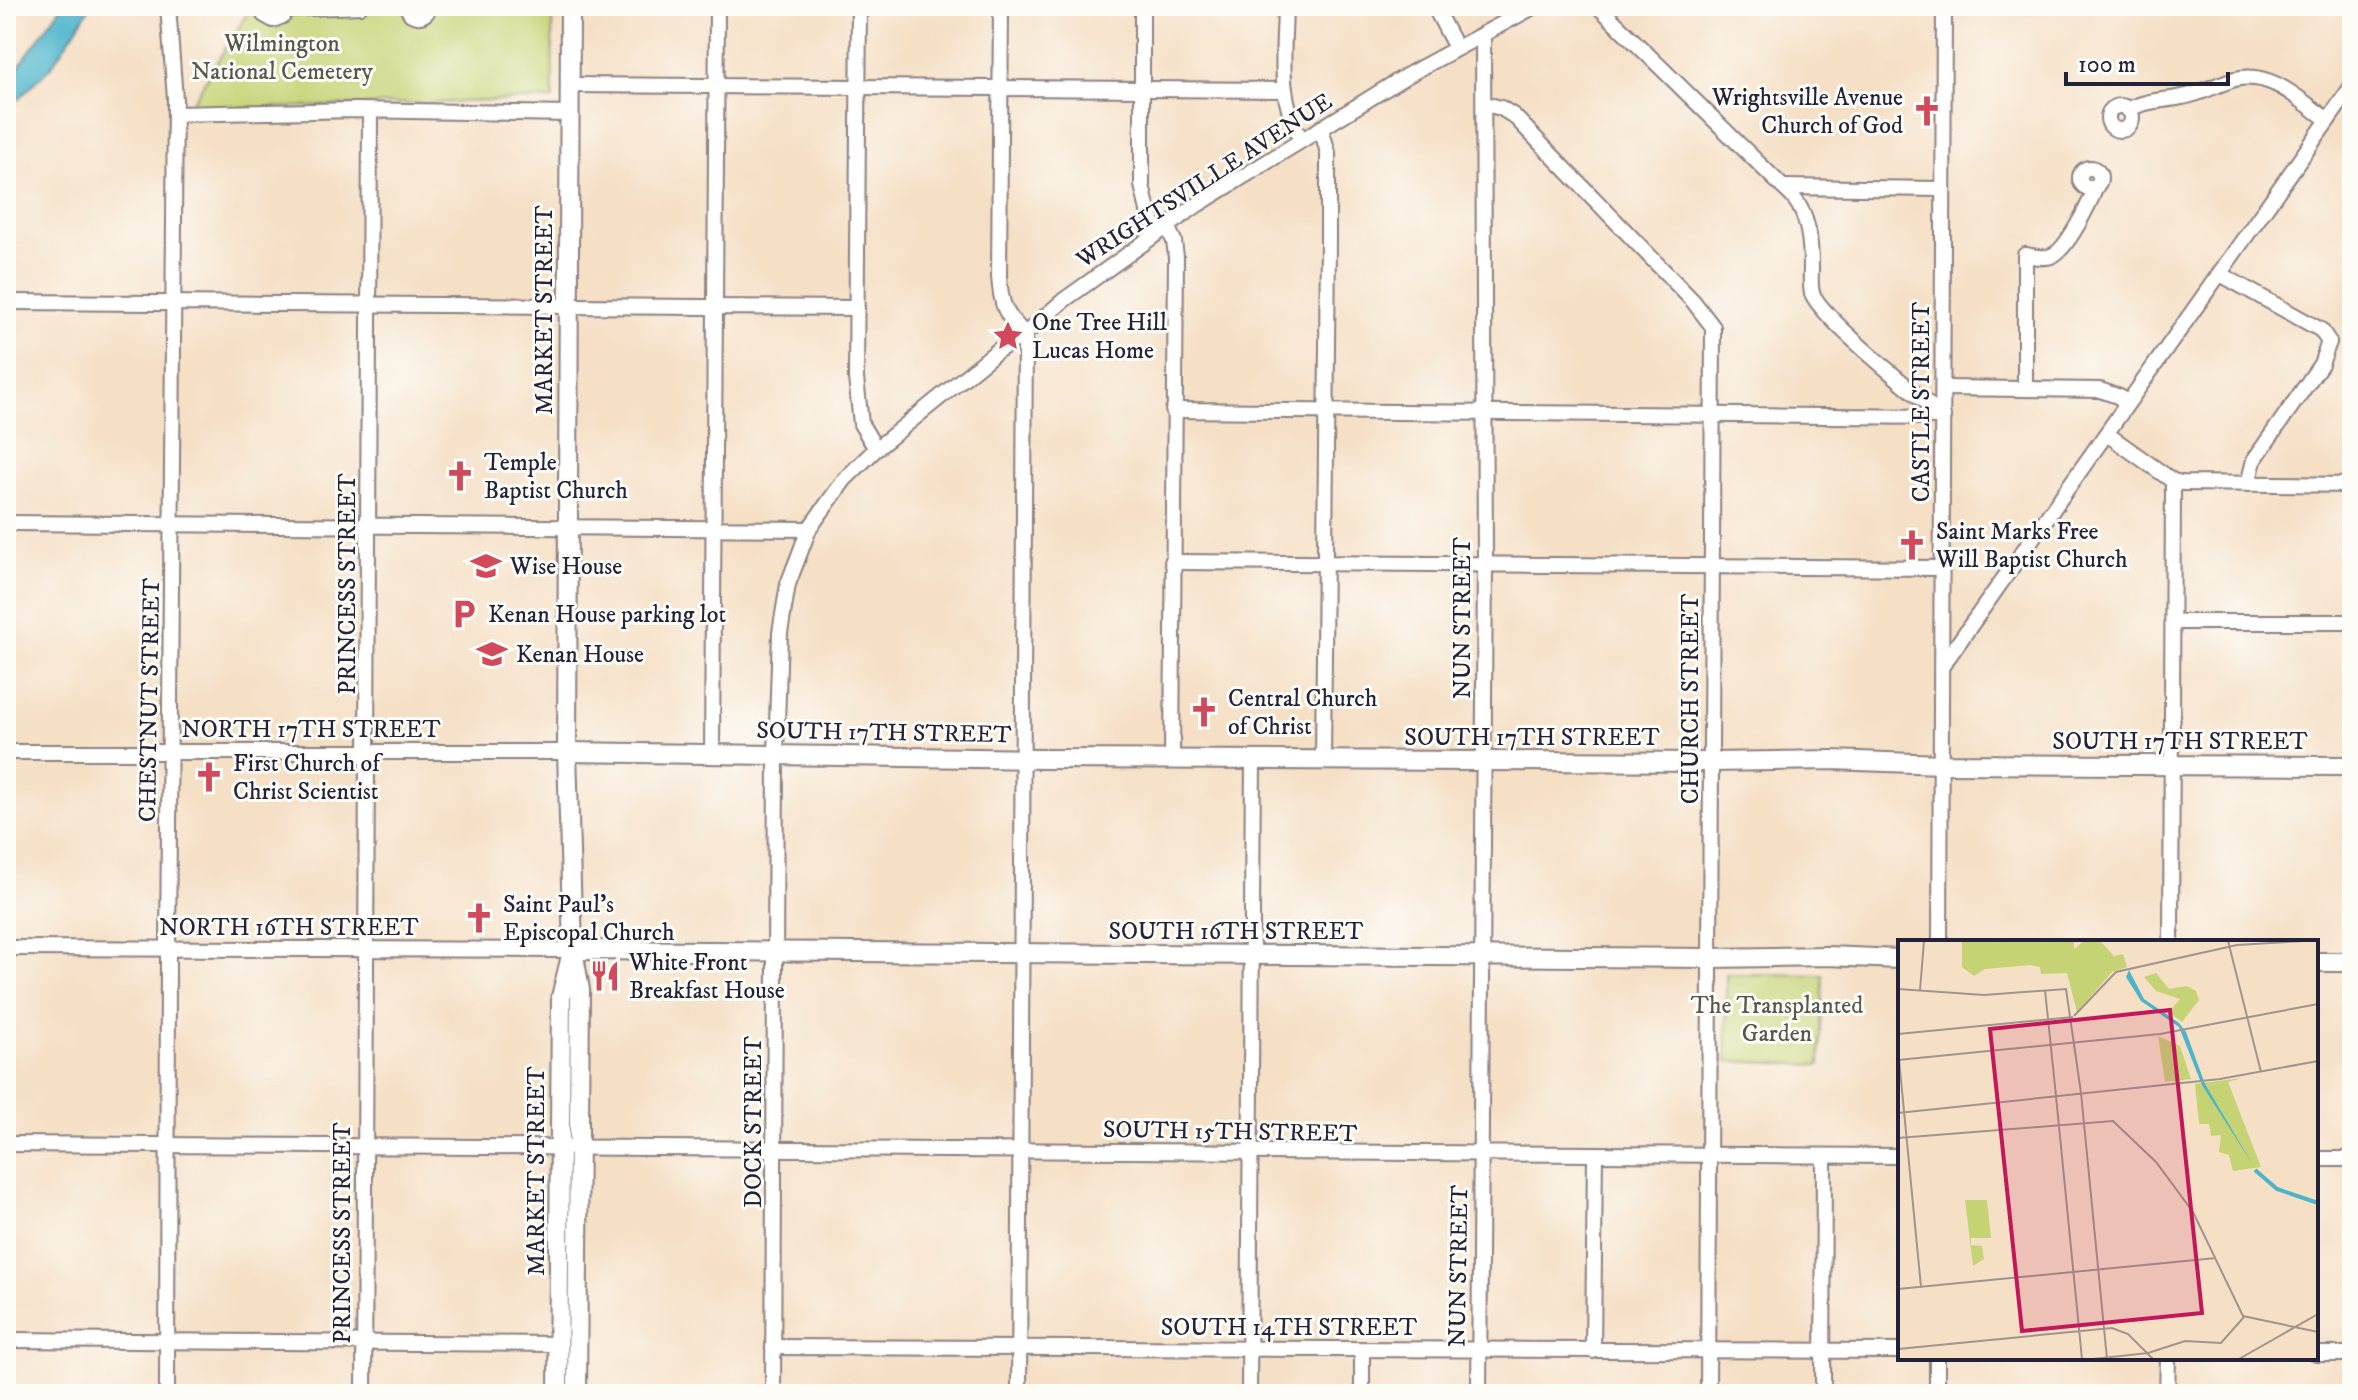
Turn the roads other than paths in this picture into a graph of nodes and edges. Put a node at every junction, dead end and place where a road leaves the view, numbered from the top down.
1 (168, 6) edge
2 (263, 6) edge
3 (360, 6) edge
4 (406, 6) edge
5 (430, 6) edge
6 (570, 6) edge
7 (717, 6) edge
8 (859, 6) edge
9 (1001, 6) edge
10 (1142, 6) edge
11 (1285, 6) edge
12 (1434, 6) edge
13 (1535, 6) edge
14 (1598, 6) edge
15 (1944, 6) edge
16 (285, 8) edge
17 (1483, 34) junction
18 (1456, 48) junction
19 (570, 85) junction
20 (717, 86) junction
21 (2352, 86) edge
22 (858, 87) junction
23 (1000, 88) junction
24 (1142, 89) junction
25 (1283, 90) junction
26 (1485, 104) junction
27 (2128, 110) dead end
28 (370, 111) junction
29 (175, 114) junction
30 (570, 114) junction
31 (2328, 120) junction
32 (1321, 128) junction
33 (1301, 140) junction
34 (1783, 187) junction
35 (2096, 187) dead end
36 (1943, 189) junction
37 (1163, 229) junction
38 (2220, 274) junction
39 (6, 302) edge
40 (174, 304) junction
41 (370, 305) junction
42 (568, 305) junction
43 (715, 307) junction
44 (857, 308) junction
45 (1025, 334) junction
46 (1943, 388) junction
47 (2025, 389) junction
48 (2125, 405) junction
49 (1173, 410) junction
50 (1328, 411) junction
51 (1485, 412) junction
52 (1713, 414) junction
53 (1943, 417) junction
54 (2107, 434) junction
55 (876, 449) junction
56 (2173, 481) junction
57 (2248, 484) junction
58 (2352, 485) edge
59 (6, 523) edge
60 (172, 525) junction
61 (368, 526) junction
62 (567, 526) junction
63 (713, 529) junction
64 (809, 529) junction
65 (1172, 562) junction
66 (1326, 564) junction
67 (1485, 564) junction
68 (1712, 566) junction
69 (1942, 568) junction
70 (2173, 622) junction
71 (2352, 622) edge
72 (1942, 666) junction
73 (170, 750) junction
74 (6, 752) edge
75 (368, 752) junction
76 (567, 752) junction
77 (712, 753) junction
78 (776, 754) junction
79 (1023, 758) junction
80 (1172, 759) junction
81 (1253, 759) junction
82 (1323, 759) junction
83 (1483, 761) junction
84 (1712, 762) junction
85 (1942, 764) junction
86 (2172, 765) junction
87 (2352, 766) edge
88 (1940, 940) edge
89 (2171, 940) edge
90 (6, 948) edge
91 (168, 949) junction
92 (366, 949) junction
93 (573, 950) junction
94 (776, 952) junction
95 (1021, 953) junction
96 (1252, 954) junction
97 (1482, 957) junction
98 (1711, 958) junction
99 (1898, 959) edge
100 (2318, 962) edge
101 (2352, 962) edge
102 (6, 1144) edge
103 (167, 1146) junction
104 (364, 1147) junction
105 (569, 1148) junction
106 (775, 1150) junction
107 (1020, 1151) junction
108 (1251, 1154) junction
109 (1482, 1154) junction
110 (1595, 1155) junction
111 (1710, 1155) junction
112 (1824, 1156) junction
113 (1898, 1156) edge
114 (2318, 1159) edge
115 (2352, 1159) edge
116 (6, 1340) edge
117 (168, 1341) junction
118 (364, 1343) junction
119 (558, 1344) junction
120 (773, 1347) junction
121 (1019, 1347) junction
122 (1250, 1349) junction
123 (1362, 1350) junction
124 (1479, 1350) junction
125 (1593, 1351) junction
126 (1898, 1351) edge
127 (1708, 1352) junction
128 (1824, 1352) junction
129 (2318, 1354) edge
130 (2352, 1354) edge
131 (1937, 1360) edge
132 (2168, 1360) edge
133 (167, 1394) edge
134 (364, 1394) edge
135 (558, 1394) edge
136 (577, 1394) edge
137 (773, 1394) edge
138 (1019, 1394) edge
139 (1249, 1394) edge
140 (1362, 1394) edge
141 (1479, 1394) edge
142 (1708, 1394) edge
143 (1823, 1394) edge
144 (1937, 1394) edge
145 (2167, 1394) edge

1 - 29 street, CHESTNUT STREET
2 - 16 street
3 - 16 street
4 - 5 street
6 - 19 main road, MARKET STREET
7 - 20 street
8 - 22 street
9 - 23 street
10 - 24 street
11 - 25 street
12 - 18 street
13 - 17 street, WRIGHTSVILLE AVENUE
14 - 34 street
15 - 36 street, CASTLE STREET
17 - 18 street, WRIGHTSVILLE AVENUE
17 - 26 street, NUN STREET
18 - 32 street, WRIGHTSVILLE AVENUE
19 - 20 street
19 - 30 main road, MARKET STREET
20 - 22 street
20 - 43 street
21 - 31 street
22 - 23 street
22 - 44 street
23 - 24 street
23 - 45 street
24 - 25 street
24 - 37 street
25 - 33 street
26 - 51 street, NUN STREET
26 - 52 street, CHURCH STREET
27 - 31 street
28 - 29 street
28 - 30 street
28 - 41 street, PRINCESS STREET
29 - 40 street, CHESTNUT STREET
30 - 42 main road, MARKET STREET
31 - 38 street
32 - 33 street, WRIGHTSVILLE AVENUE
32 - 50 street
33 - 37 street, WRIGHTSVILLE AVENUE
34 - 36 street
34 - 53 street
35 - 47 street
36 - 46 street, CASTLE STREET
37 - 45 street, WRIGHTSVILLE AVENUE
37 - 49 street
38 - 48 street
38 - 57 street
39 - 40 street
40 - 41 street
40 - 60 street, CHESTNUT STREET
41 - 42 street
41 - 61 street, PRINCESS STREET
42 - 43 street
42 - 62 main road, MARKET STREET
43 - 44 street
43 - 63 street
44 - 55 street
45 - 55 street, WRIGHTSVILLE AVENUE
45 - 79 street
46 - 47 street
46 - 53 street, CASTLE STREET
47 - 48 street
48 - 54 street
49 - 50 street
49 - 65 street
50 - 51 street
50 - 66 street
51 - 52 street
51 - 67 street, NUN STREET
52 - 53 street
52 - 68 street, CHURCH STREET
53 - 69 street, CASTLE STREET
54 - 56 street
54 - 72 street
55 - 64 street, WRIGHTSVILLE AVENUE
56 - 57 street
56 - 70 street
57 - 58 street
59 - 60 street
60 - 61 street
60 - 73 street, CHESTNUT STREET
61 - 62 street
61 - 75 street, PRINCESS STREET
62 - 63 street
62 - 76 main road, MARKET STREET
63 - 64 street
63 - 77 street
64 - 78 street, WRIGHTSVILLE AVENUE
65 - 66 street
65 - 80 street
66 - 67 street
66 - 82 street
67 - 68 street
67 - 83 street, NUN STREET
68 - 69 street
68 - 84 street, CHURCH STREET
69 - 72 street, CASTLE STREET
70 - 71 street
70 - 86 street
72 - 85 street, CASTLE STREET
73 - 74 street, NORTH 17TH STREET
73 - 75 street, NORTH 17TH STREET
73 - 91 street, CHESTNUT STREET
75 - 76 street, NORTH 17TH STREET
75 - 92 street, PRINCESS STREET
76 - 77 main road, SOUTH 17TH STREET
76 - 93 main road, MARKET STREET
77 - 78 main road, SOUTH 17TH STREET
78 - 79 main road, SOUTH 17TH STREET
78 - 94 street, DOCK STREET
79 - 80 main road, SOUTH 17TH STREET
79 - 95 street
80 - 81 main road, SOUTH 17TH STREET
81 - 82 main road, SOUTH 17TH STREET
81 - 96 street
82 - 83 main road, SOUTH 17TH STREET
83 - 84 main road, SOUTH 17TH STREET
83 - 97 street, NUN STREET
84 - 85 main road, SOUTH 17TH STREET
84 - 98 street, CHURCH STREET
85 - 86 main road, SOUTH 17TH STREET
85 - 88 street, CASTLE STREET
86 - 87 main road, SOUTH 17TH STREET
86 - 89 street
90 - 91 street, NORTH 16TH STREET
91 - 92 street, NORTH 16TH STREET
91 - 103 street, CHESTNUT STREET
92 - 93 street, NORTH 16TH STREET
92 - 104 street, PRINCESS STREET
93 - 94 main road, SOUTH 16TH STREET
93 - 105 main road, MARKET STREET
94 - 95 main road, SOUTH 16TH STREET
94 - 106 street, DOCK STREET
95 - 96 main road, SOUTH 16TH STREET
95 - 107 street
96 - 97 main road, SOUTH 16TH STREET
96 - 108 street
97 - 98 main road, SOUTH 16TH STREET
97 - 109 street, NUN STREET
98 - 99 main road, SOUTH 16TH STREET
98 - 111 street, CHURCH STREET
100 - 101 main road
102 - 103 street, SOUTH 15TH STREET
103 - 104 street, SOUTH 15TH STREET
103 - 117 street, CHESTNUT STREET
104 - 105 street, SOUTH 15TH STREET
104 - 118 street, PRINCESS STREET
105 - 106 street, SOUTH 15TH STREET
105 - 119 main road, MARKET STREET
105 - 136 main road, MARKET STREET
106 - 107 street, SOUTH 15TH STREET
106 - 120 street, DOCK STREET
107 - 108 street, SOUTH 15TH STREET
107 - 121 street
108 - 109 street, SOUTH 15TH STREET
108 - 122 street
109 - 110 street, SOUTH 15TH STREET
109 - 124 street, NUN STREET
110 - 111 street, SOUTH 15TH STREET
110 - 125 street
111 - 112 street, SOUTH 15TH STREET
111 - 127 street, CHURCH STREET
112 - 113 street, SOUTH 15TH STREET
112 - 128 street
114 - 115 street
116 - 117 street
117 - 118 street
117 - 133 street, CHESTNUT STREET
118 - 119 street
118 - 134 street, PRINCESS STREET
119 - 135 main road, MARKET STREET
120 - 121 street, SOUTH 14TH STREET
120 - 137 street, DOCK STREET
121 - 122 street, SOUTH 14TH STREET
121 - 138 street
122 - 123 street, SOUTH 14TH STREET
122 - 139 street
123 - 124 street, SOUTH 14TH STREET
123 - 140 street
124 - 125 street, SOUTH 14TH STREET
124 - 141 street, NUN STREET
125 - 127 street, SOUTH 14TH STREET
126 - 128 street, SOUTH 14TH STREET
127 - 128 street, SOUTH 14TH STREET
127 - 142 street, CHURCH STREET
128 - 143 street
129 - 130 street
131 - 144 street
132 - 145 street

